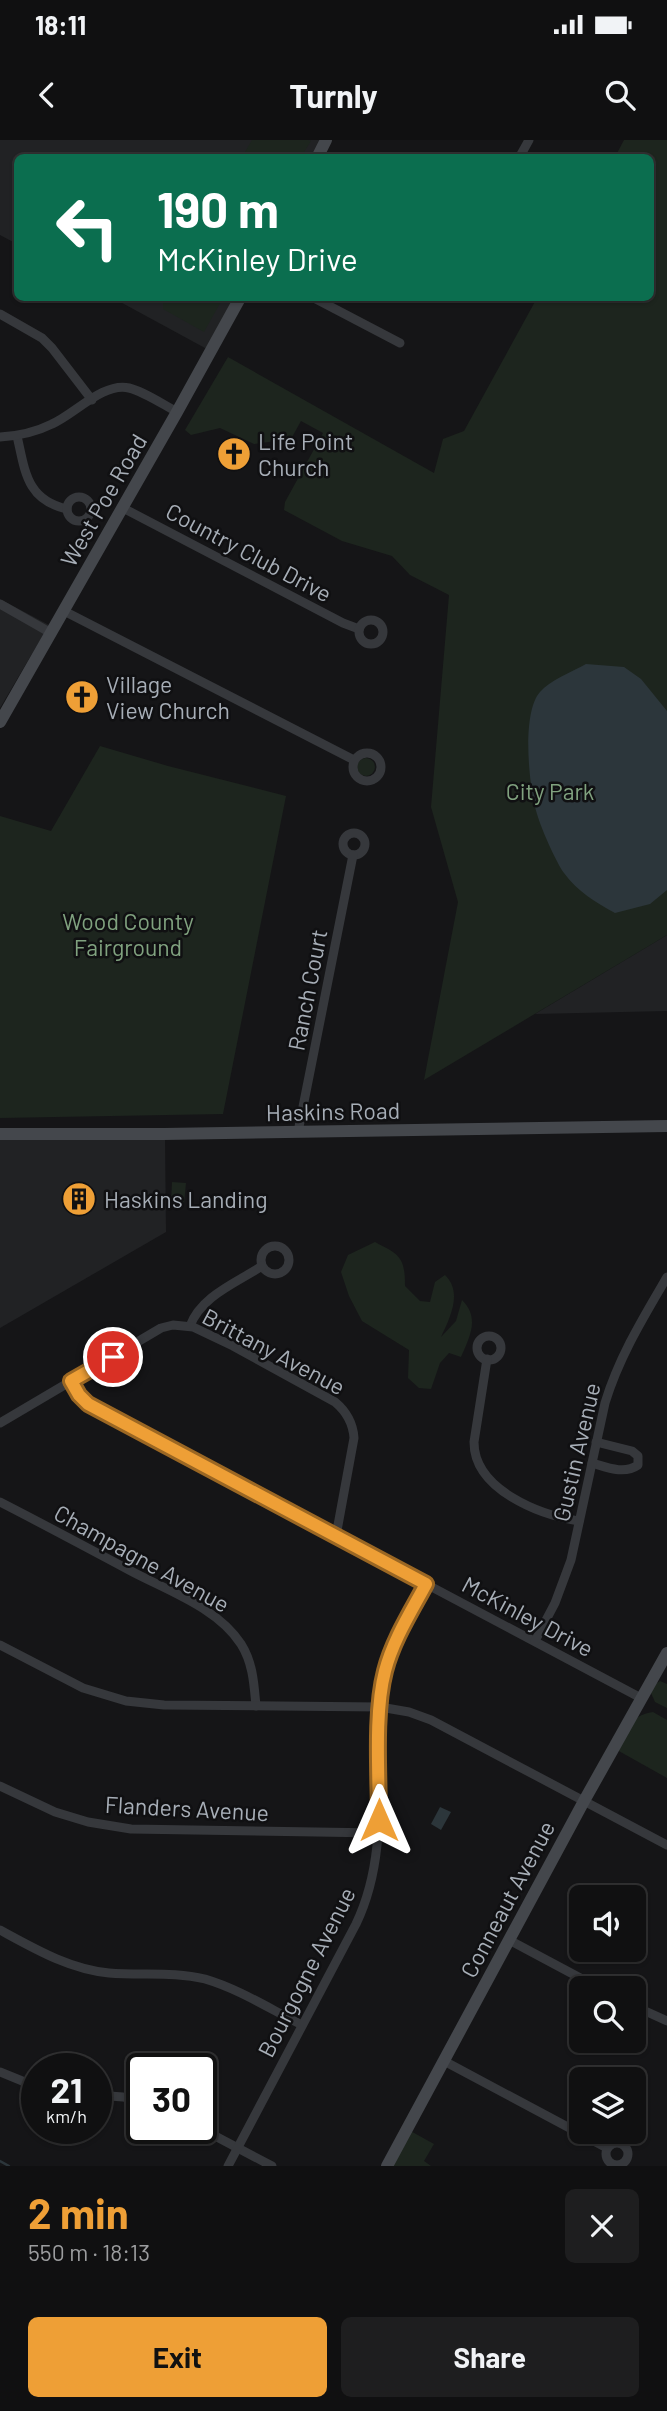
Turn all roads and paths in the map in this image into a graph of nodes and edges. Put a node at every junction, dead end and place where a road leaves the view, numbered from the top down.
1 (238, 301) edge
2 (320, 301) edge
3 (0, 314) edge
4 (400, 343) dead end
5 (92, 400) junction
6 (177, 412) junction
7 (18, 436) junction
8 (0, 437) edge
9 (123, 508) junction
10 (67, 509) dead end
11 (0, 604) edge
12 (64, 611) junction
13 (359, 629) dead end
14 (51, 633) junction
15 (0, 722) edge
16 (354, 760) dead end
17 (353, 855) dead end
18 (667, 1126) edge
19 (298, 1132) junction
20 (0, 1135) edge
21 (262, 1266) dead end
22 (667, 1277) edge
23 (190, 1326) junction
24 (487, 1359) dead end
25 (71, 1381) junction
26 (0, 1423) edge
27 (596, 1442) junction
28 (592, 1463) junction
29 (0, 1502) edge
30 (579, 1521) junction
31 (336, 1536) junction
32 (426, 1584) junction
33 (535, 1641) junction
34 (0, 1645) edge
35 (667, 1653) edge
36 (641, 1698) junction
37 (256, 1706) junction
38 (380, 1707) junction
39 (0, 1786) edge
40 (584, 1801) junction
41 (379, 1833) junction
42 (667, 1845) edge
43 (0, 1930) edge
44 (509, 1940) junction
45 (576, 1976) edge
46 (646, 2012) edge
47 (667, 2021) edge
48 (302, 2025) junction
49 (444, 2061) junction
50 (0, 2072) edge
51 (21, 2081) edge
52 (217, 2137) edge
53 (237, 2147) junction
54 (607, 2148) dead end
55 (228, 2166) edge
56 (272, 2166) edge
57 (387, 2166) edge

1 - 6 main road, West Poe Road
2 - 4 street
3 - 5 street
5 - 6 street
5 - 7 street
6 - 9 main road, West Poe Road
7 - 8 street
7 - 10 street
9 - 12 main road, West Poe Road
9 - 13 street, Country Club Drive
11 - 14 street
12 - 14 main road, West Poe Road
12 - 16 street
14 - 15 main road, West Poe Road
17 - 19 street, Ranch Court
18 - 19 main road, Haskins Road
19 - 20 main road, Haskins Road
21 - 23 street
22 - 27 street, Gustin Avenue
23 - 25 street, Brittany Avenue
23 - 31 street, Brittany Avenue
24 - 30 street
25 - 26 street, Brittany Avenue
25 - 31 street, McKinley Drive
27 - 28 street, Gustin Avenue
27 - 28 street
28 - 30 street, Gustin Avenue
29 - 37 street, Champagne Avenue
30 - 33 street, Gustin Avenue
31 - 32 street, McKinley Drive
32 - 33 street, McKinley Drive
32 - 38 street, Bourgogne Avenue
33 - 36 street, McKinley Drive
34 - 37 street
35 - 36 main road, Conneaut Avenue
36 - 40 main road, Conneaut Avenue
37 - 38 street
38 - 40 street
38 - 41 street, Bourgogne Avenue
39 - 41 street, Flanders Avenue
40 - 42 street
40 - 44 main road, Conneaut Avenue
41 - 48 street, Bourgogne Avenue
43 - 48 street
44 - 45 street
44 - 49 main road, Conneaut Avenue
46 - 47 street
48 - 53 street, Bourgogne Avenue
49 - 54 street
49 - 57 main road, Conneaut Avenue
50 - 51 street
52 - 53 street
53 - 55 street, Bourgogne Avenue
53 - 56 street

